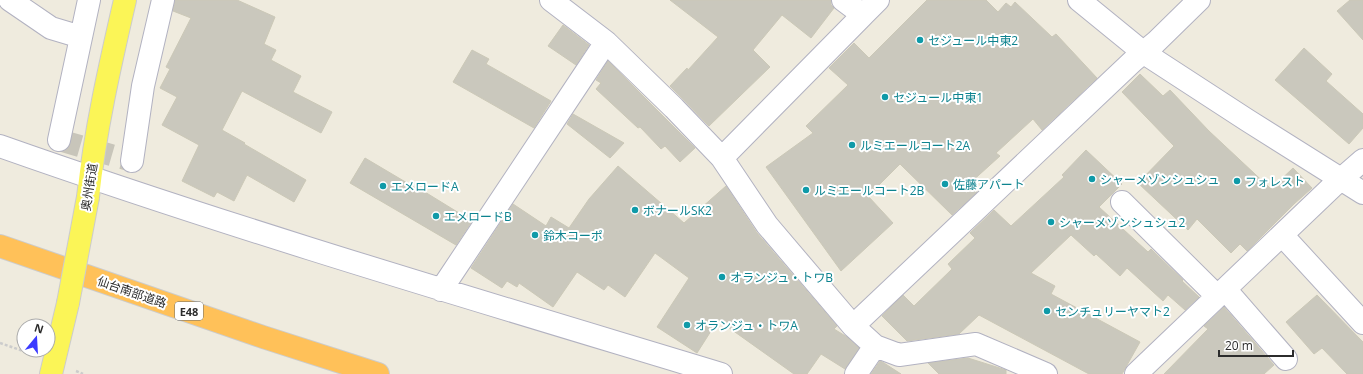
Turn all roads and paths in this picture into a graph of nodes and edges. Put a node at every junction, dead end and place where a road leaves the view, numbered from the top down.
1 (10, 0) edge
2 (89, 0) edge
3 (125, 0) edge
4 (163, 0) edge
5 (551, 0) edge
6 (843, 0) edge
7 (1080, 0) edge
8 (1199, 0) edge
9 (871, 8) edge
10 (81, 37) junction
11 (606, 42) junction
12 (1144, 53) junction
13 (59, 140) dead end
14 (0, 146) edge
15 (722, 158) junction
16 (1363, 160) edge
17 (132, 161) dead end
18 (1341, 179) junction
19 (89, 188) junction
20 (1363, 193) edge
21 (1122, 202) dead end
22 (1282, 235) junction
23 (0, 246) edge
24 (442, 290) junction
25 (1221, 293) junction
26 (1363, 323) edge
27 (853, 326) junction
28 (0, 343) edge
29 (875, 346) junction
30 (16, 348) edge
31 (1286, 359) dead end
32 (74, 370) dead end
33 (51, 374) edge
34 (83, 374) edge
35 (378, 374) edge
36 (721, 374) edge
37 (856, 374) edge
38 (1046, 374) edge
39 (1136, 374) edge

1 - 10 street
2 - 10 street
3 - 19 main road, 奥州街道
4 - 17 street
5 - 11 street
6 - 9 street
7 - 12 street
8 - 12 street
9 - 15 street
10 - 13 street
11 - 15 street
11 - 24 street
12 - 18 street
12 - 27 street
14 - 19 street
15 - 27 street
16 - 18 street
18 - 20 street
18 - 22 street
19 - 24 street
19 - 33 main road, 奥州街道, bridge
21 - 25 street
22 - 25 street
22 - 26 street
23 - 35 highway, 仙台南部道路 / E48
24 - 36 street
25 - 31 street
25 - 39 street
27 - 29 street
28 - 30 path
29 - 37 street
29 - 38 street
32 - 34 path

